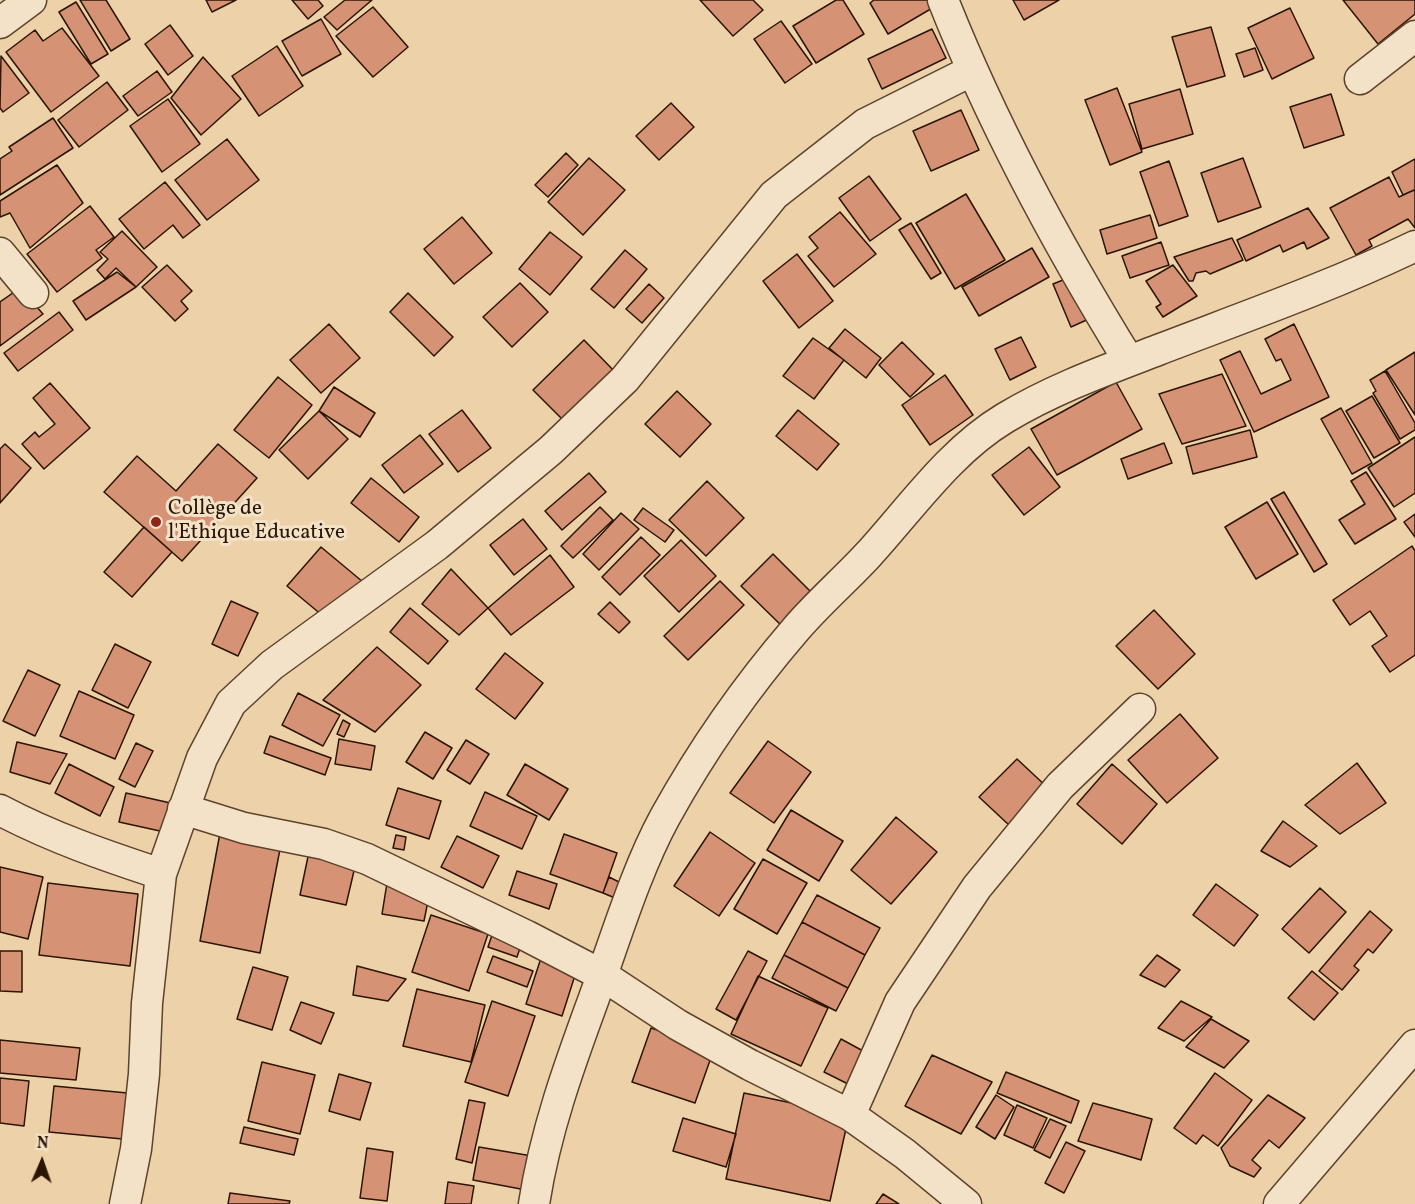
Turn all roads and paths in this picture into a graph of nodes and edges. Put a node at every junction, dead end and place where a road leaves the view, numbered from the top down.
1 (31, 0) edge
2 (943, 0) edge
3 (0, 23) edge
4 (1415, 36) edge
5 (971, 71) junction
6 (1360, 79) dead end
7 (1415, 246) edge
8 (0, 253) edge
9 (33, 293) dead end
10 (1129, 361) junction
11 (1140, 709) dead end
12 (183, 809) junction
13 (0, 810) edge
14 (161, 874) junction
15 (602, 975) junction
16 (1415, 1044) edge
17 (850, 1115) junction
18 (125, 1204) edge
19 (534, 1204) edge
20 (966, 1204) edge
21 (1279, 1204) edge

1 - 3 street
2 - 5 street
4 - 6 street
5 - 10 street
5 - 12 street
7 - 10 street
8 - 9 street
10 - 15 street
11 - 17 street
12 - 14 street
12 - 15 street
13 - 14 street
14 - 18 street
15 - 17 street
15 - 19 street
16 - 21 street
17 - 20 street

